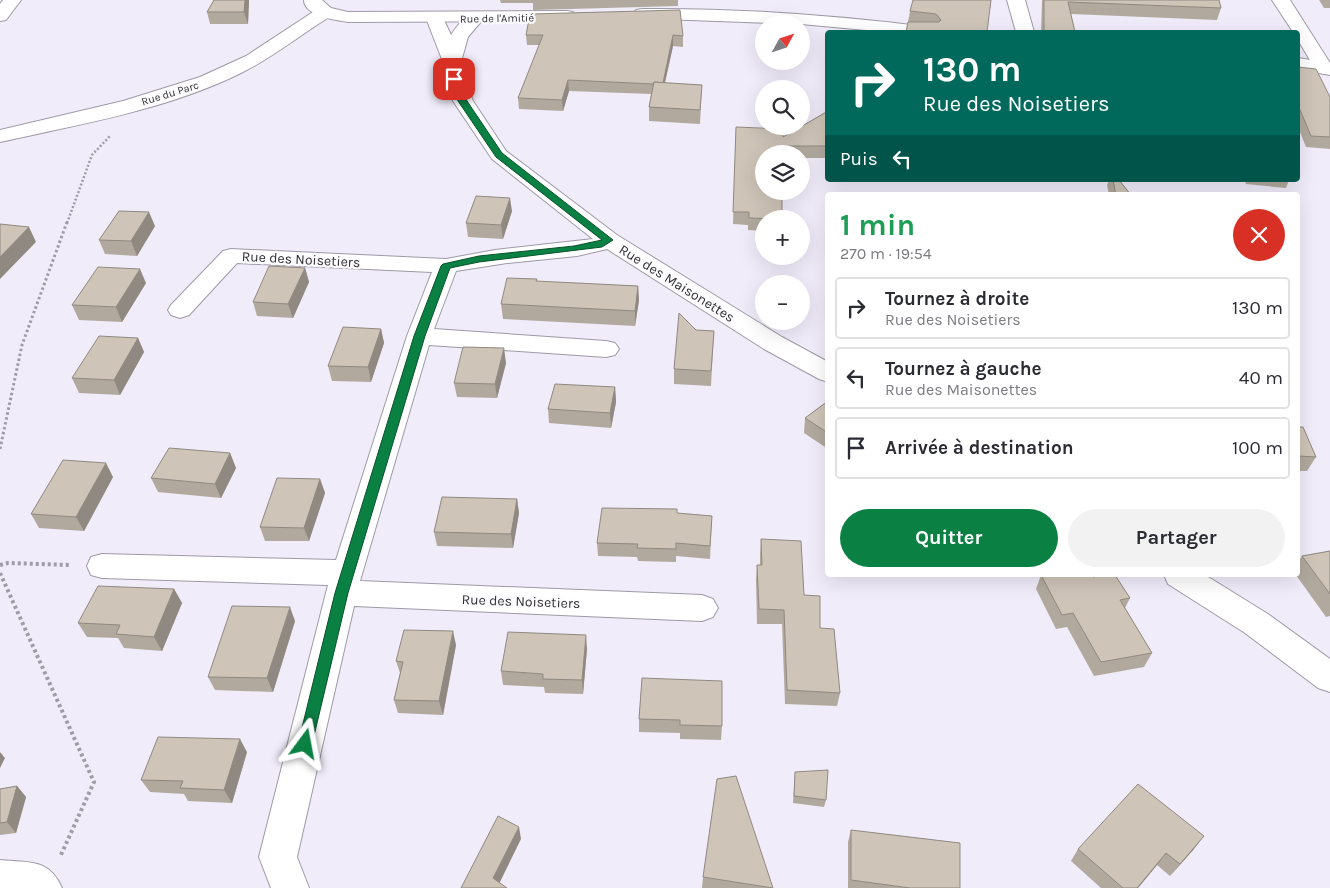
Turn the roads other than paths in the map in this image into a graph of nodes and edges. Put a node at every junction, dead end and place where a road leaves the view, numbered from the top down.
1 (12, 0) edge
2 (1016, 0) edge
3 (1282, 0) edge
4 (319, 6) edge
5 (622, 15) edge
6 (0, 16) edge
7 (583, 16) edge
8 (435, 18) junction
9 (475, 18) junction
10 (907, 30) edge
11 (1024, 30) edge
12 (452, 62) junction
13 (1300, 64) edge
14 (1327, 69) edge
15 (0, 136) edge
16 (609, 240) junction
17 (446, 266) junction
18 (180, 310) dead end
19 (419, 336) junction
20 (606, 349) dead end
21 (825, 371) edge
22 (102, 566) road end
23 (1182, 577) edge
24 (344, 583) junction
25 (702, 608) dead end
26 (1330, 678) edge
27 (50, 875) edge
28 (0, 878) edge
29 (290, 888) edge

1 - 6 street
2 - 11 street
3 - 14 street
4 - 8 street, Rue de l'Amitié
4 - 15 street, Rue du Parc
5 - 10 street
7 - 9 street, Rue de l'Amitié
8 - 9 street, Rue de l'Amitié
8 - 12 street, Rue des Maisonettes
9 - 12 street, Rue des Maisonettes
12 - 16 street, Rue des Maisonettes
13 - 14 street
16 - 17 street, Rue des Noisetiers
16 - 21 street, Rue des Maisonettes
17 - 18 street, Rue des Noisetiers
17 - 19 street
19 - 20 street
19 - 24 street
22 - 24 street, Rue des Noisetiers
23 - 26 street
24 - 25 street, Rue des Noisetiers
24 - 29 street
27 - 28 street

